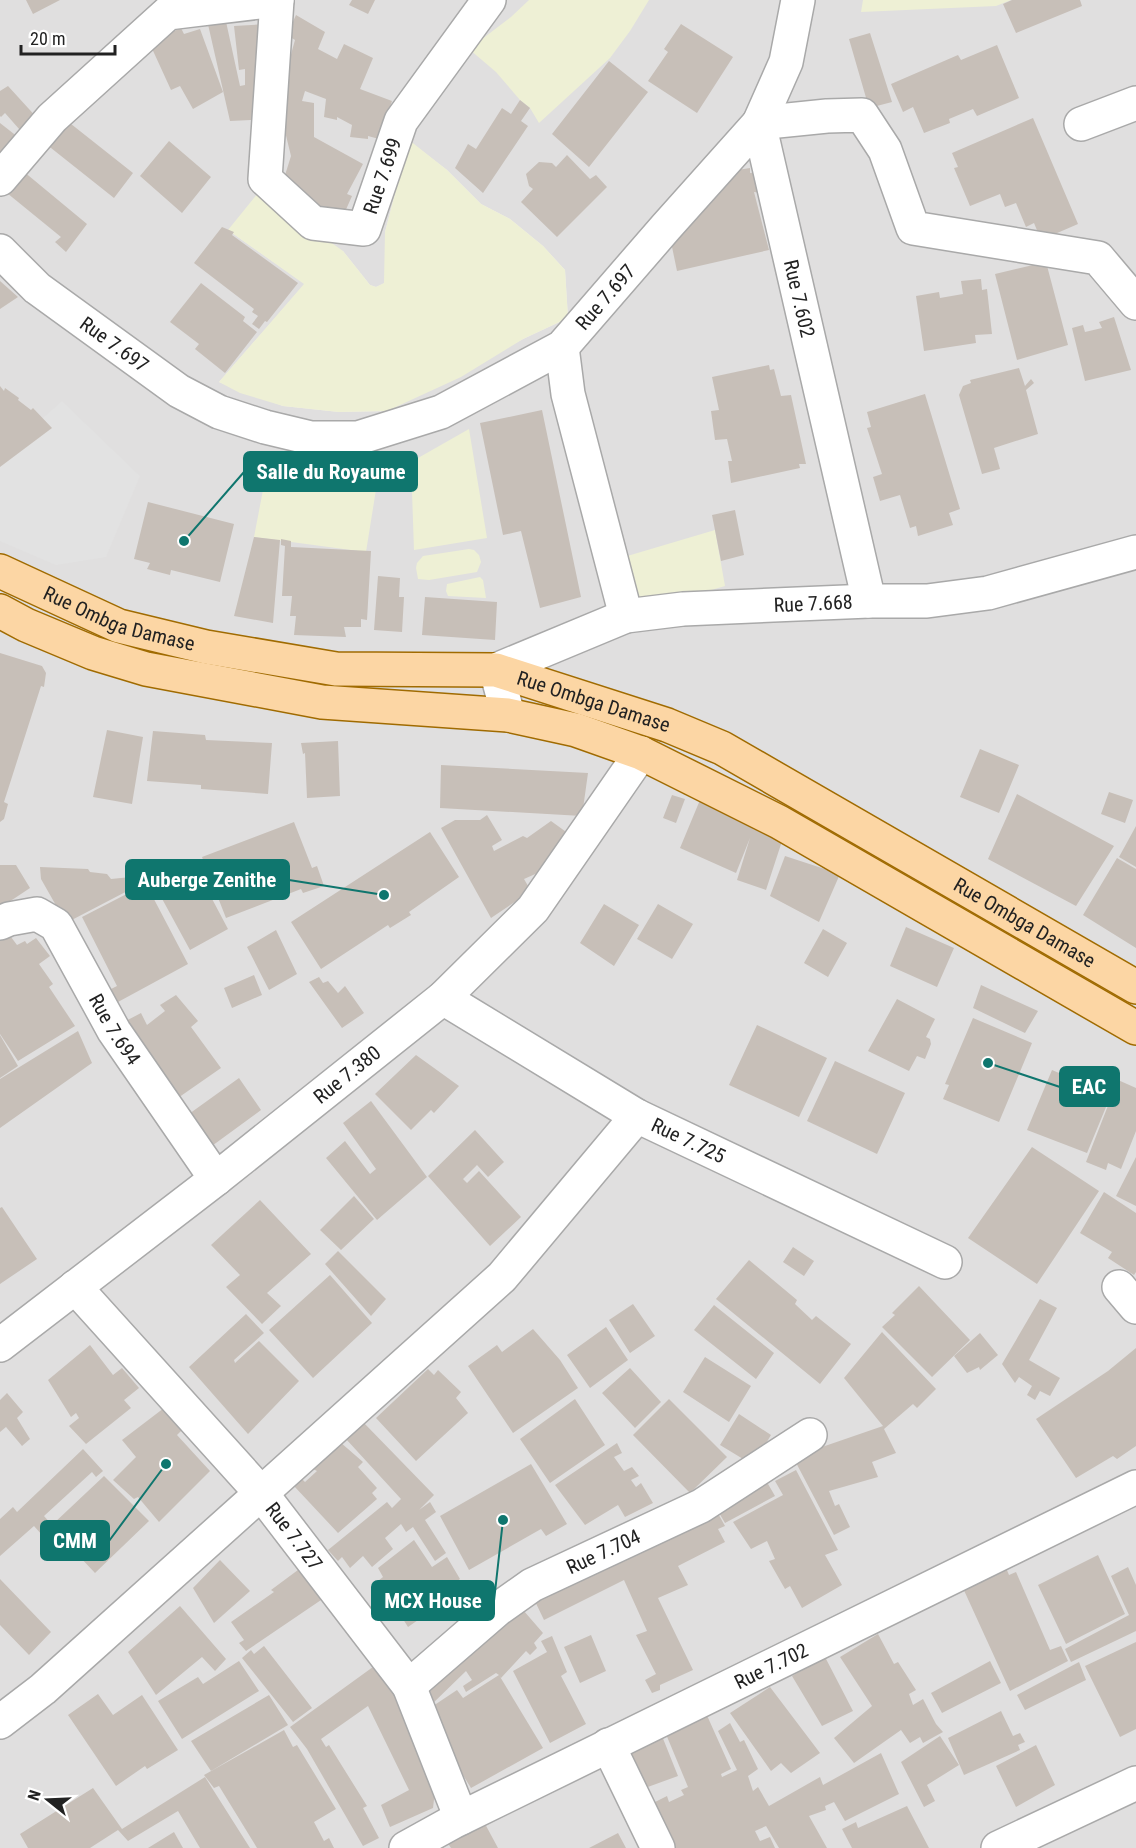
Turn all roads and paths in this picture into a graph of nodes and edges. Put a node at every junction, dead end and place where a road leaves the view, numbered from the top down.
1 (277, 0) edge
2 (489, 0) edge
3 (798, 0) edge
4 (1136, 103) edge
5 (759, 123) junction
6 (1081, 124) dead end
7 (0, 179) edge
8 (0, 251) edge
9 (1136, 303) edge
10 (562, 347) junction
11 (1136, 552) edge
12 (0, 571) edge
13 (869, 601) junction
14 (0, 611) edge
15 (626, 616) junction
16 (496, 670) junction
17 (508, 715) junction
18 (640, 753) junction
19 (0, 923) edge
20 (1136, 987) edge
21 (443, 998) junction
22 (1136, 1028) edge
23 (637, 1116) junction
24 (216, 1179) junction
25 (945, 1262) dead end
26 (75, 1287) junction
27 (0, 1346) edge
28 (810, 1435) dead end
29 (1136, 1487) edge
30 (261, 1493) junction
31 (409, 1686) junction
32 (0, 1722) edge
33 (608, 1745) junction
34 (1136, 1783) edge
35 (461, 1818) junction
36 (406, 1848) edge
37 (657, 1848) edge
38 (998, 1848) edge

1 - 2 street, Rue 7.699
1 - 7 street, Rue 7.699
3 - 5 street
4 - 6 street
5 - 9 street
5 - 10 street, Rue 7.697
5 - 13 street, Rue 7.602
8 - 10 street, Rue 7.697
10 - 15 street
11 - 13 street, Rue 7.668
12 - 16 main road, Rue Ombga Damase
13 - 15 street, Rue 7.668
14 - 17 main road, Rue Ombga Damase
15 - 16 street, Rue 7.668
16 - 17 street
16 - 20 main road, Rue Ombga Damase
17 - 18 main road, Rue Ombga Damase
18 - 21 street, Rue 7.380
18 - 22 main road, Rue Ombga Damase
19 - 24 street, Rue 7.694
21 - 23 street, Rue 7.725
21 - 24 street, Rue 7.380
23 - 25 street, Rue 7.725
23 - 30 street
24 - 26 street, Rue 7.380
26 - 27 street, Rue 7.380
26 - 30 street, Rue 7.727
28 - 31 street, Rue 7.704
29 - 33 street, Rue 7.702
30 - 31 street, Rue 7.727
30 - 32 street
31 - 35 street, Rue 7.727
33 - 35 street, Rue 7.702
33 - 37 street
34 - 38 street
35 - 36 street, Rue 7.702

